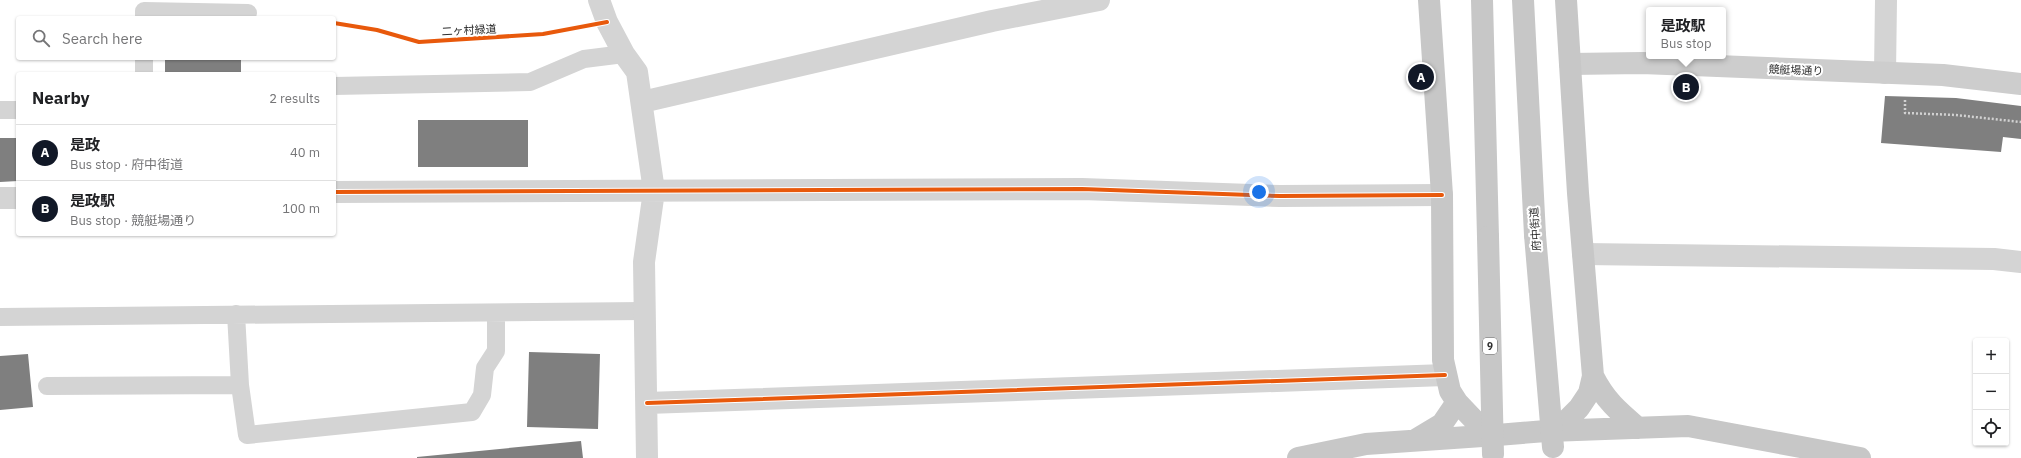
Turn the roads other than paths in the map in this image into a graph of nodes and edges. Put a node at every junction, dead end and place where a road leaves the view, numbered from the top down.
1 (600, 0) edge
2 (1098, 0) edge
3 (1429, 0) edge
4 (1482, 0) edge
5 (1523, 0) edge
6 (1566, 0) edge
7 (1886, 0) edge
8 (248, 13) dead end
9 (144, 16) edge
10 (624, 54) junction
11 (144, 60) edge
12 (1570, 64) junction
13 (144, 72) edge
14 (1885, 73) junction
15 (2021, 84) edge
16 (336, 86) edge
17 (642, 102) junction
18 (0, 110) edge
19 (16, 110) edge
20 (654, 191) junction
21 (336, 192) edge
22 (1442, 195) junction
23 (0, 198) edge
24 (16, 198) edge
25 (1583, 254) junction
26 (2021, 262) edge
27 (644, 311) junction
28 (496, 313) junction
29 (236, 314) junction
30 (0, 317) edge
31 (1445, 376) junction
32 (1593, 376) junction
33 (240, 385) junction
34 (47, 386) dead end
35 (1457, 402) junction
36 (647, 403) junction
37 (1638, 428) junction
38 (1410, 441) junction
39 (1551, 446) edge
40 (1494, 449) edge
41 (647, 458) edge
42 (1298, 458) edge
43 (1860, 458) edge

1 - 10 street
2 - 17 street
3 - 22 main road
4 - 40 main road, 9, bridge
5 - 39 main road, 府中街道, bridge
6 - 12 main road
7 - 14 street
8 - 9 lane
10 - 16 lane
10 - 17 street
11 - 13 lane
12 - 14 street, 競艇場通り
12 - 25 main road
14 - 15 street, 競艇場通り
17 - 20 street
18 - 19 lane
20 - 21 street
20 - 22 street
20 - 27 street
22 - 31 main road
23 - 24 street
25 - 26 street
25 - 32 main road
27 - 28 lane
27 - 36 street
28 - 29 lane
28 - 33 lane
29 - 30 lane
29 - 33 lane
31 - 35 main road
31 - 36 street
32 - 37 main road
32 - 39 main road
33 - 34 lane
35 - 38 main road
35 - 40 main road
36 - 41 street
37 - 39 main road
37 - 43 main road
38 - 40 main road
38 - 42 main road
39 - 40 main road

